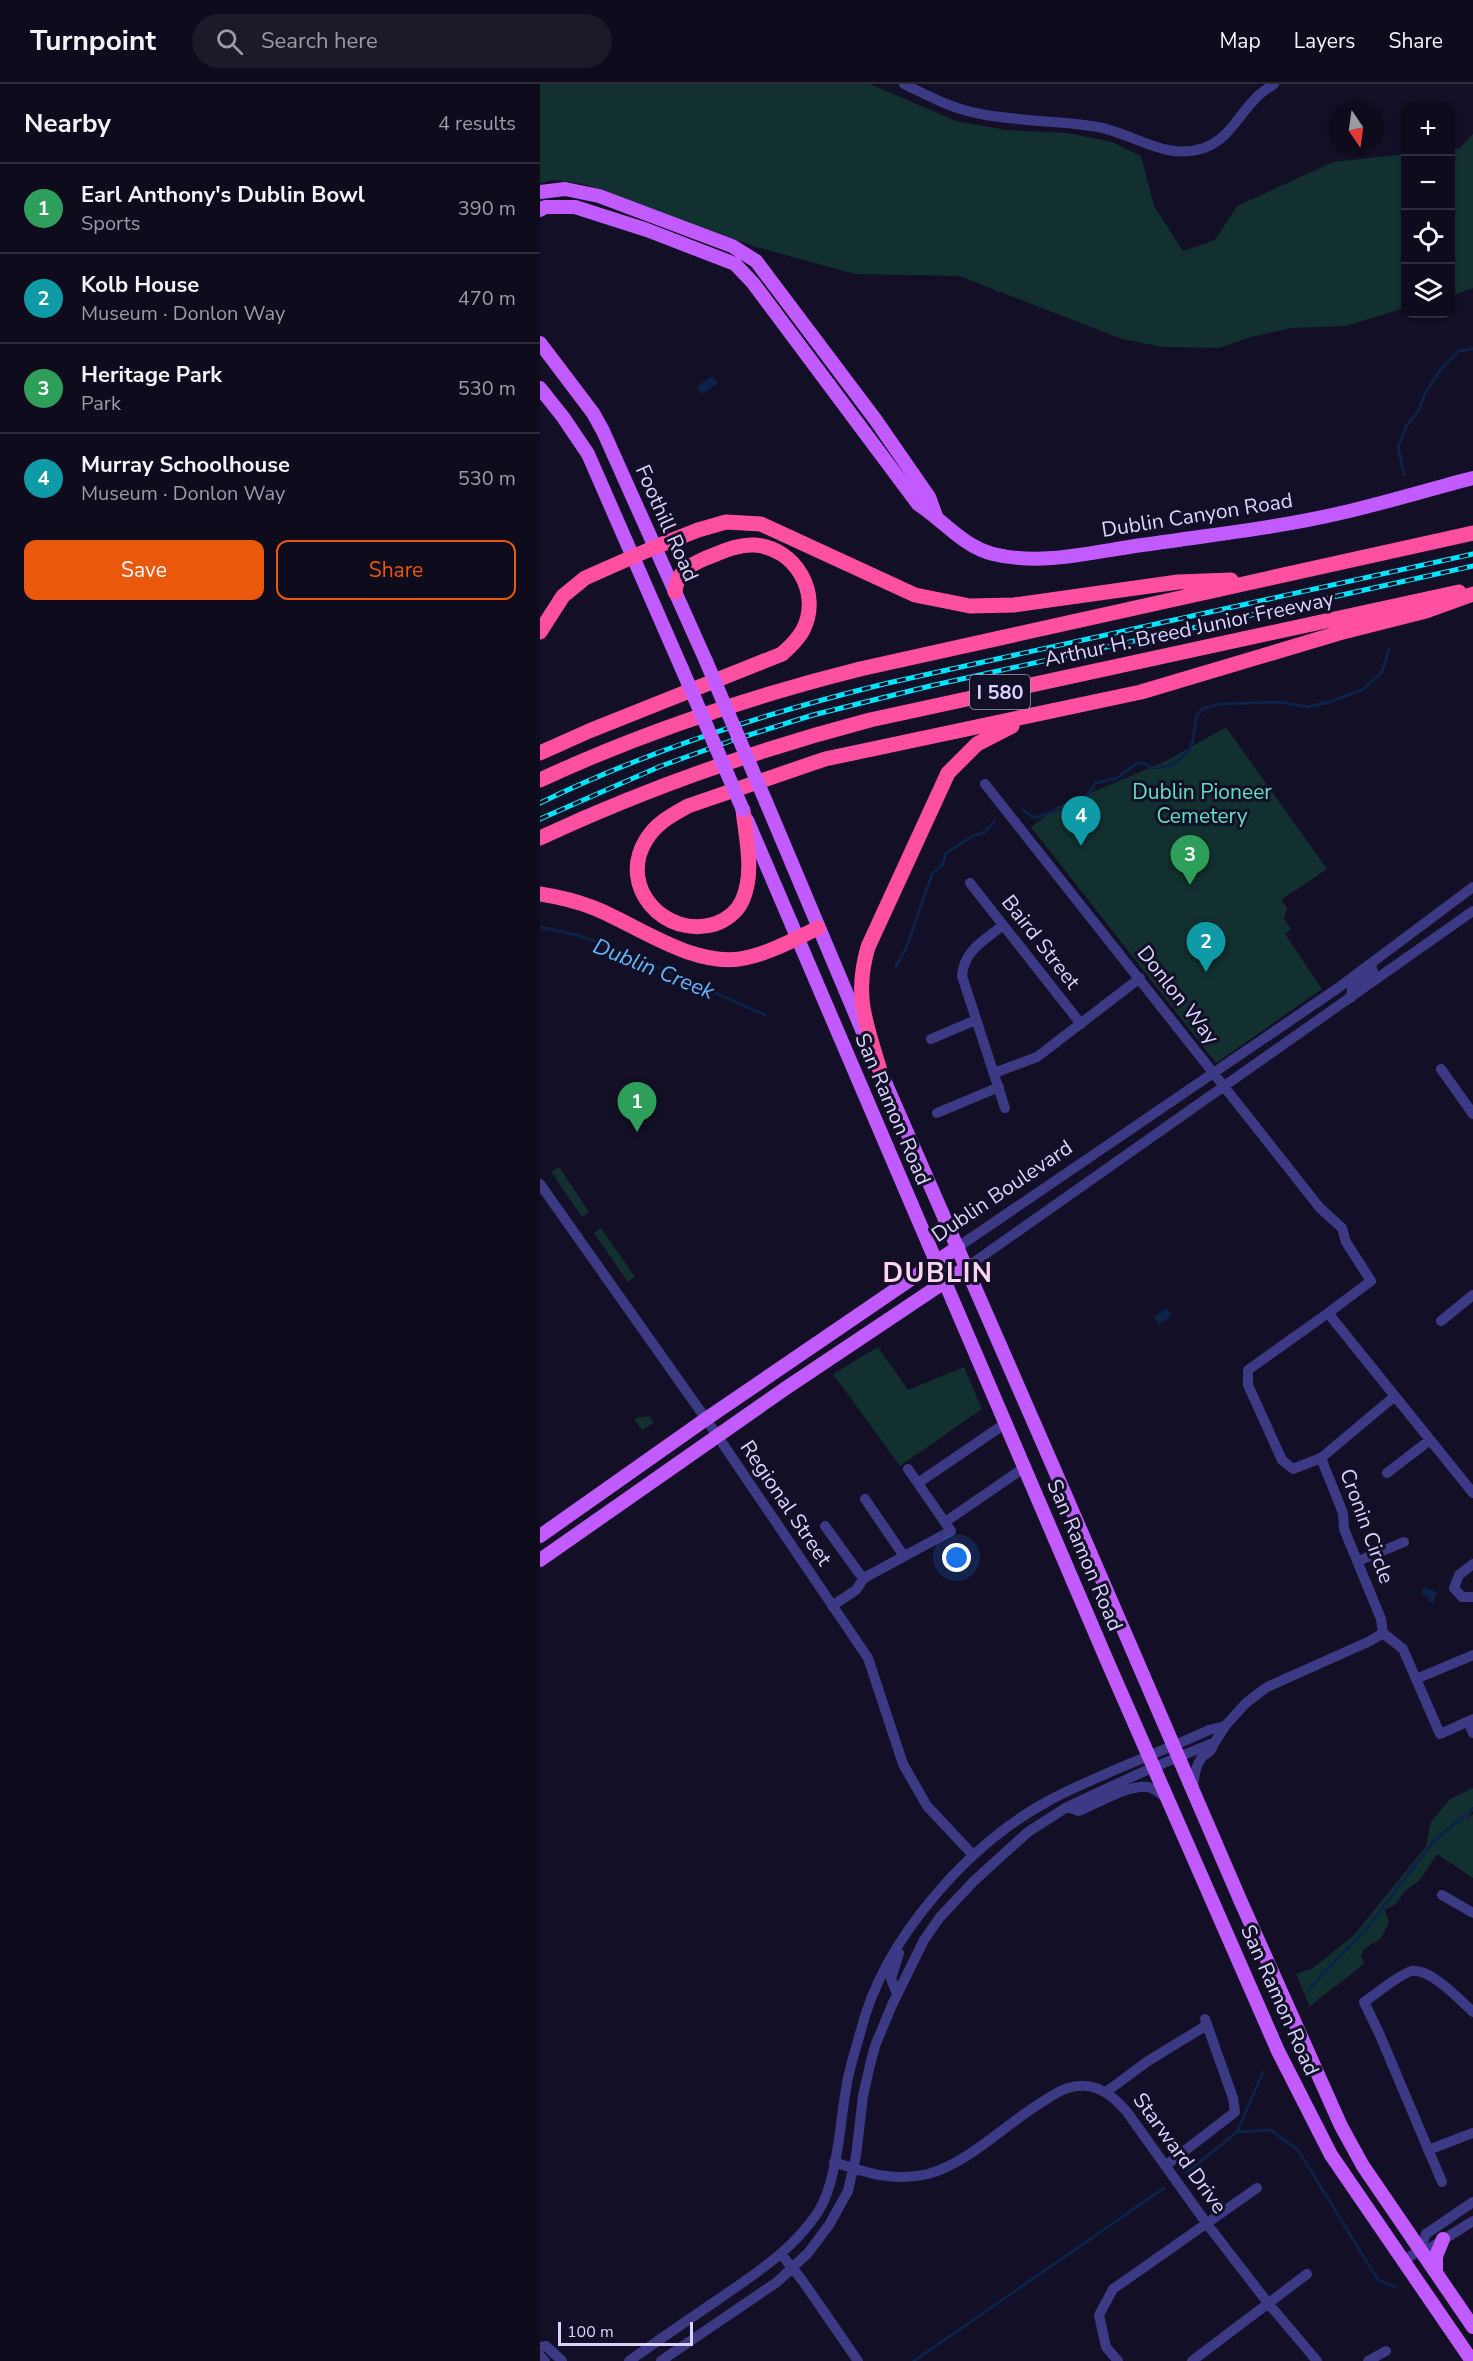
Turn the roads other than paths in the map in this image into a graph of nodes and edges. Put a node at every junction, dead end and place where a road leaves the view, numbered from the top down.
1 (904, 84) edge
2 (1274, 84) edge
3 (540, 192) edge
4 (540, 210) edge
5 (540, 344) edge
6 (540, 388) edge
7 (1473, 478) edge
8 (936, 516) junction
9 (1473, 533) edge
10 (655, 547) junction
11 (633, 556) junction
12 (1251, 582) junction
13 (675, 592) junction
14 (1473, 592) edge
15 (540, 633) edge
16 (1051, 711) junction
17 (735, 731) joint
18 (712, 738) joint
19 (540, 753) edge
20 (540, 780) edge
21 (985, 783) dead end
22 (743, 810) junction
23 (540, 838) edge
24 (970, 883) dead end
25 (1473, 887) edge
26 (540, 894) edge
27 (1457, 899) junction
28 (1471, 916) edge
29 (1003, 925) junction
30 (818, 928) junction
31 (797, 938) junction
32 (1371, 965) junction
33 (1140, 978) junction
34 (1351, 998) junction
35 (976, 1020) junction
36 (1081, 1024) junction
37 (931, 1039) dead end
38 (1441, 1069) dead end
39 (994, 1073) junction
40 (1215, 1073) junction
41 (881, 1074) junction
42 (1225, 1086) junction
43 (999, 1087) junction
44 (1005, 1108) dead end
45 (937, 1113) dead end
46 (1473, 1114) edge
47 (542, 1190) edge
48 (958, 1246) junction
49 (936, 1261) junction
50 (967, 1267) junction
51 (945, 1282) junction
52 (1473, 1295) edge
53 (1328, 1312) junction
54 (1441, 1321) dead end
55 (1395, 1396) junction
56 (706, 1419) junction
57 (1006, 1423) junction
58 (718, 1436) junction
59 (1430, 1440) junction
60 (1321, 1458) junction
61 (1025, 1467) junction
62 (908, 1469) dead end
63 (1387, 1473) dead end
64 (918, 1483) junction
65 (1473, 1493) edge
66 (865, 1499) dead end
67 (945, 1522) junction
68 (825, 1526) dead end
69 (540, 1536) edge
70 (1404, 1542) dead end
71 (904, 1556) junction
72 (540, 1560) edge
73 (1358, 1561) junction
74 (1473, 1564) edge
75 (864, 1578) junction
76 (1473, 1597) edge
77 (832, 1606) junction
78 (1383, 1633) junction
79 (1473, 1655) edge
80 (1416, 1679) junction
81 (1471, 1720) edge
82 (1225, 1726) junction
83 (1473, 1733) edge
84 (1215, 1742) junction
85 (1176, 1752) junction
86 (1152, 1761) junction
87 (1192, 1790) junction
88 (1169, 1800) junction
89 (1067, 1807) junction
90 (974, 1855) junction
91 (1442, 1895) dead end
92 (1473, 1913) edge
93 (902, 1941) junction
94 (897, 1994) junction
95 (1473, 2012) edge
96 (1106, 2092) junction
97 (1473, 2133) edge
98 (1428, 2150) junction
99 (834, 2162) junction
100 (1165, 2166) junction
101 (853, 2169) junction
102 (1442, 2182) dead end
103 (1257, 2188) dead end
104 (1473, 2202) edge
105 (1473, 2221) edge
106 (1207, 2224) junction
107 (1443, 2240) junction
108 (1420, 2250) junction
109 (781, 2254) junction
110 (1404, 2260) junction
111 (792, 2268) junction
112 (1436, 2272) junction
113 (1307, 2274) dead end
114 (1268, 2303) junction
115 (1473, 2327) edge
116 (540, 2347) edge
117 (1386, 2351) dead end
118 (540, 2356) edge
119 (545, 2361) edge
120 (562, 2361) edge
121 (629, 2361) edge
122 (661, 2361) edge
123 (858, 2361) edge
124 (1118, 2361) edge
125 (1192, 2361) edge
126 (1317, 2361) edge
127 (1368, 2361) edge
128 (1472, 2361) edge

1 - 2 street
3 - 8 main road, Dublin Canyon Road
4 - 8 main road, Dublin Canyon Road
5 - 10 main road, Foothill Road
6 - 11 main road, Foothill Road
7 - 8 main road, Dublin Canyon Road
9 - 12 highway, Arthur H. Breed Junior Freeway / I 580
10 - 11 highway
10 - 12 highway
10 - 13 main road, Foothill Road
11 - 15 highway
11 - 18 main road, Foothill Road, bridge
12 - 20 highway, Arthur H. Breed Junior Freeway / I 580
13 - 17 main road, Foothill Road, bridge
13 - 19 highway
14 - 16 highway
14 - 23 highway, Arthur H. Breed Junior Freeway / I 580
16 - 22 highway
16 - 41 highway
17 - 30 main road, San Ramon Road, bridge
18 - 22 main road, San Ramon Road, bridge
21 - 33 street, Donlon Way
22 - 31 main road, San Ramon Road
24 - 29 street, Baird Street
25 - 27 street, Dublin Boulevard
26 - 31 highway
27 - 28 street
27 - 32 street, Dublin Boulevard
28 - 34 street, Dublin Boulevard
29 - 35 street
29 - 36 street, Baird Street
30 - 31 highway
30 - 41 main road, San Ramon Road
31 - 49 main road, San Ramon Road
32 - 34 street, Dublin Boulevard
32 - 40 street, Dublin Boulevard
33 - 36 street
33 - 40 street, Donlon Way
34 - 42 street, Dublin Boulevard
35 - 37 street
35 - 39 street
36 - 39 street
38 - 46 street
39 - 43 street
40 - 42 street, Donlon Way
40 - 48 street, Dublin Boulevard
41 - 48 main road, San Ramon Road
42 - 50 street, Dublin Boulevard
42 - 53 street, Donlon Way
43 - 44 street
43 - 45 street
47 - 56 street, Regional Street
48 - 49 main road, Dublin Boulevard
48 - 50 main road, San Ramon Road
49 - 51 main road, San Ramon Road
49 - 56 main road, Dublin Boulevard
50 - 51 main road, Dublin Boulevard
50 - 85 main road, San Ramon Road
51 - 57 main road, San Ramon Road
51 - 58 main road, Dublin Boulevard
52 - 54 street
53 - 55 street
53 - 60 street, Cronin Circle
55 - 59 street
55 - 60 street
56 - 58 street, Regional Street
56 - 69 main road, Dublin Boulevard
57 - 61 main road, San Ramon Road
57 - 64 street
58 - 72 main road, Dublin Boulevard
58 - 77 street, Regional Street
59 - 63 street
59 - 65 street
60 - 73 street, Cronin Circle
61 - 67 street
61 - 86 main road, San Ramon Road
62 - 64 street
64 - 67 street
66 - 71 street
67 - 71 street
68 - 75 street
70 - 73 street
71 - 75 street
73 - 78 street, Cronin Circle
74 - 76 street
75 - 77 street
77 - 90 street, Regional Street
78 - 80 street
78 - 82 street
79 - 80 street
80 - 81 street
81 - 83 street
82 - 84 street
82 - 85 street
84 - 85 street
84 - 87 street
85 - 86 street
85 - 87 main road, San Ramon Road
86 - 88 main road, San Ramon Road
86 - 89 street
86 - 90 street
87 - 108 main road, San Ramon Road
88 - 89 street
88 - 110 main road, San Ramon Road
89 - 94 street
90 - 93 street
91 - 92 street
93 - 94 street
93 - 99 street
94 - 101 street
95 - 98 street
96 - 100 street, Starward Drive
96 - 100 street
96 - 101 street, Starward Drive
97 - 98 street
98 - 102 street
99 - 101 street, Starward Drive
99 - 109 street
100 - 106 street, Starward Drive
101 - 111 street
103 - 106 street
104 - 108 street
105 - 107 street
106 - 114 street, Starward Drive
106 - 124 street
107 - 108 street
107 - 112 main road
108 - 110 street
108 - 112 main road, San Ramon Road
109 - 111 street
109 - 121 street
110 - 128 main road, San Ramon Road
111 - 122 street
111 - 123 street
112 - 115 main road, San Ramon Road
113 - 114 street
114 - 125 street
114 - 126 street, Starward Drive
116 - 120 street
117 - 127 street
118 - 119 street

